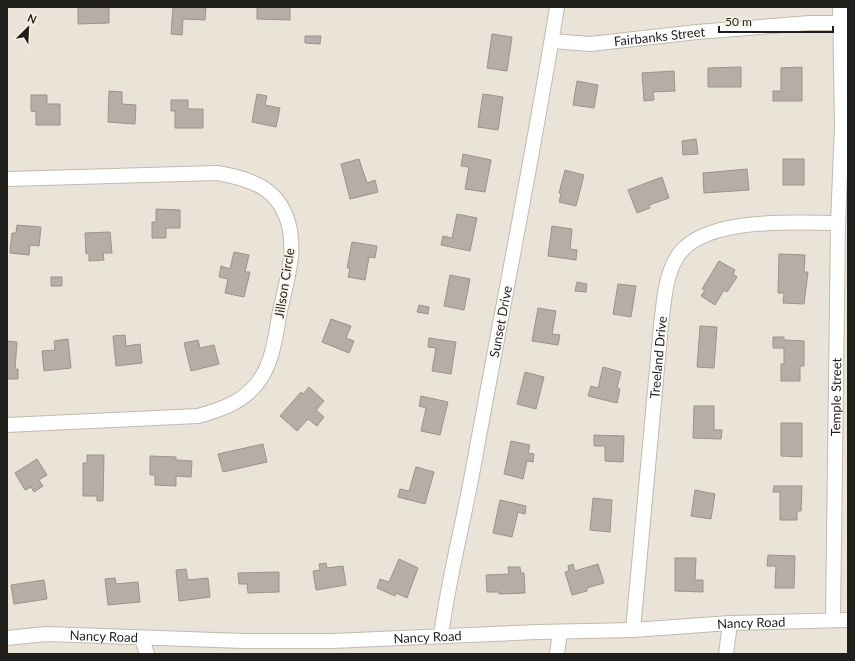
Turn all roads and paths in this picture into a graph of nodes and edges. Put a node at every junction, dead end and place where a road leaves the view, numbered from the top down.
1 (557, 7) edge
2 (840, 7) edge
3 (839, 23) junction
4 (552, 41) junction
5 (7, 180) edge
6 (838, 223) junction
7 (7, 425) edge
8 (833, 620) junction
9 (848, 620) edge
10 (730, 623) junction
11 (633, 630) junction
12 (560, 632) junction
13 (441, 636) junction
14 (7, 638) edge
15 (142, 639) junction
16 (334, 648) edge
17 (147, 654) edge
18 (557, 654) edge
19 (726, 654) edge

1 - 4 street, Sunset Drive
2 - 3 street, Temple Street
3 - 4 street, Fairbanks Street
3 - 6 street, Temple Street
4 - 13 street, Sunset Drive
5 - 7 street, Jillson Circle
6 - 8 street, Temple Street
6 - 11 street, Treeland Drive
8 - 9 street, Nancy Road
8 - 10 street, Nancy Road
10 - 11 street, Nancy Road
10 - 19 street
11 - 12 street, Nancy Road
12 - 13 street, Nancy Road
12 - 18 street
13 - 16 street, Nancy Road
14 - 15 street, Nancy Road
15 - 16 street, Nancy Road
15 - 17 street

